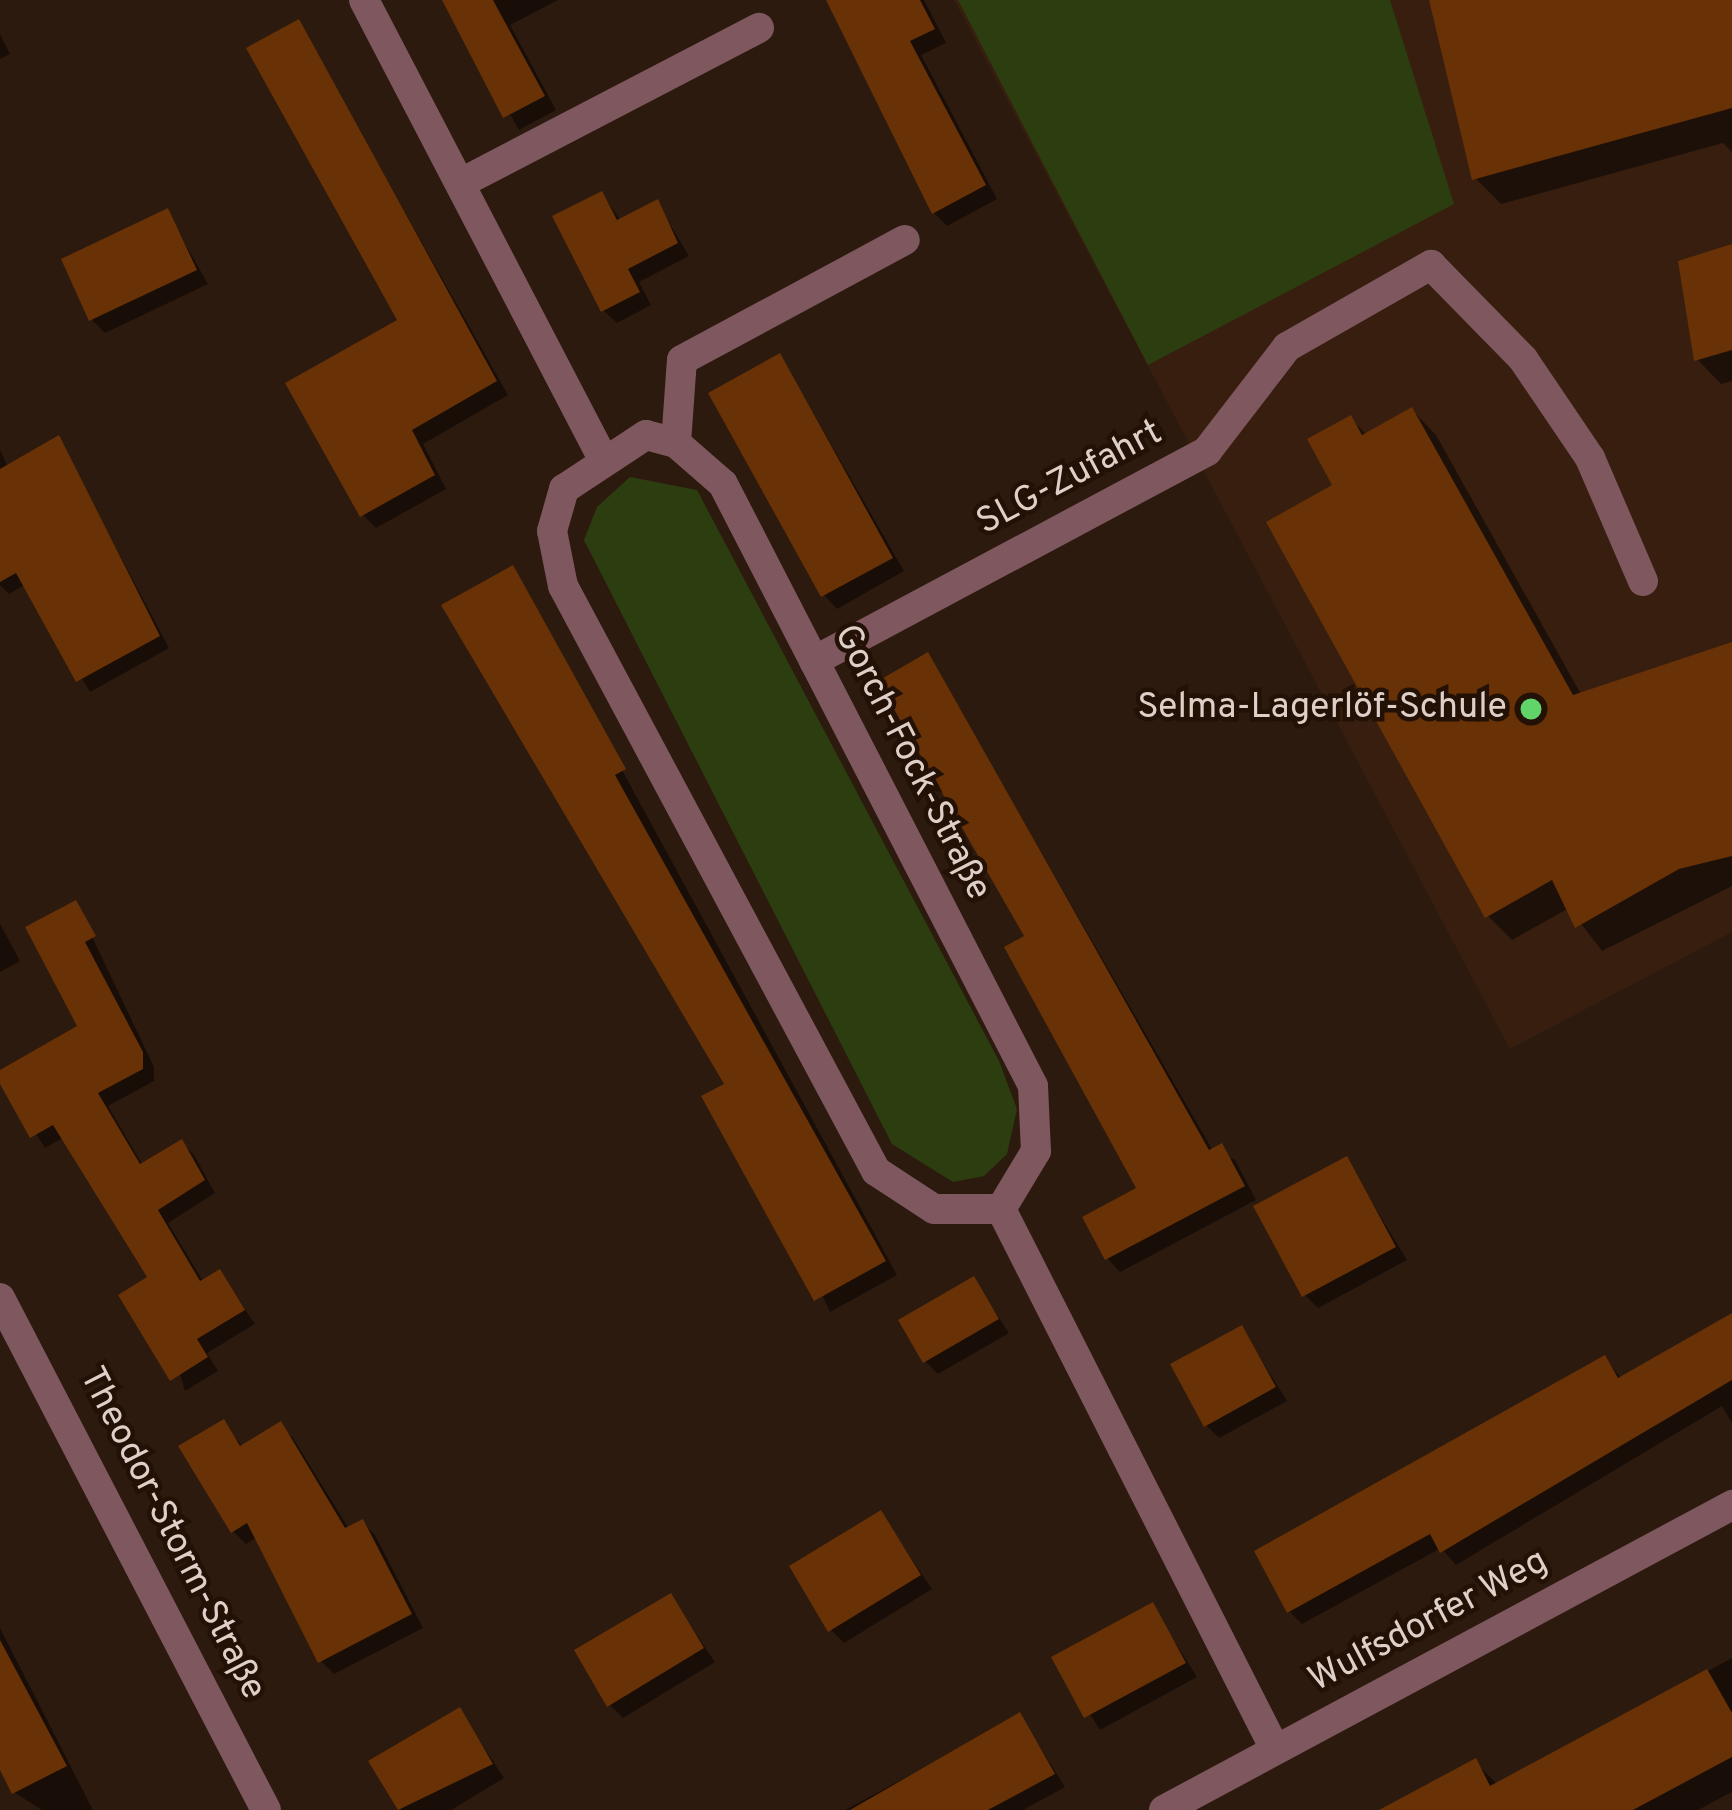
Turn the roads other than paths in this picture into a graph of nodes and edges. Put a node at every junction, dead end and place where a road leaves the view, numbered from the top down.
1 (364, 0) edge
2 (759, 28) dead end
3 (461, 184) junction
4 (905, 240) dead end
5 (676, 443) junction
6 (602, 455) junction
7 (1642, 581) dead end
8 (814, 661) junction
9 (1001, 1209) junction
10 (0, 1298) edge
11 (1732, 1505) edge
12 (1275, 1749) junction
13 (266, 1810) edge
14 (1164, 1810) edge

1 - 3 street
2 - 3 street
3 - 6 street
4 - 5 street
5 - 6 street
5 - 8 street, Gorch-Fock-Straße
6 - 9 street
7 - 8 street, SLG-Zufahrt
8 - 9 street, Gorch-Fock-Straße
9 - 12 street
10 - 13 street, Theodor-Storm-Straße
11 - 12 street, Wulfsdorfer Weg
12 - 14 street, Wulfsdorfer Weg

